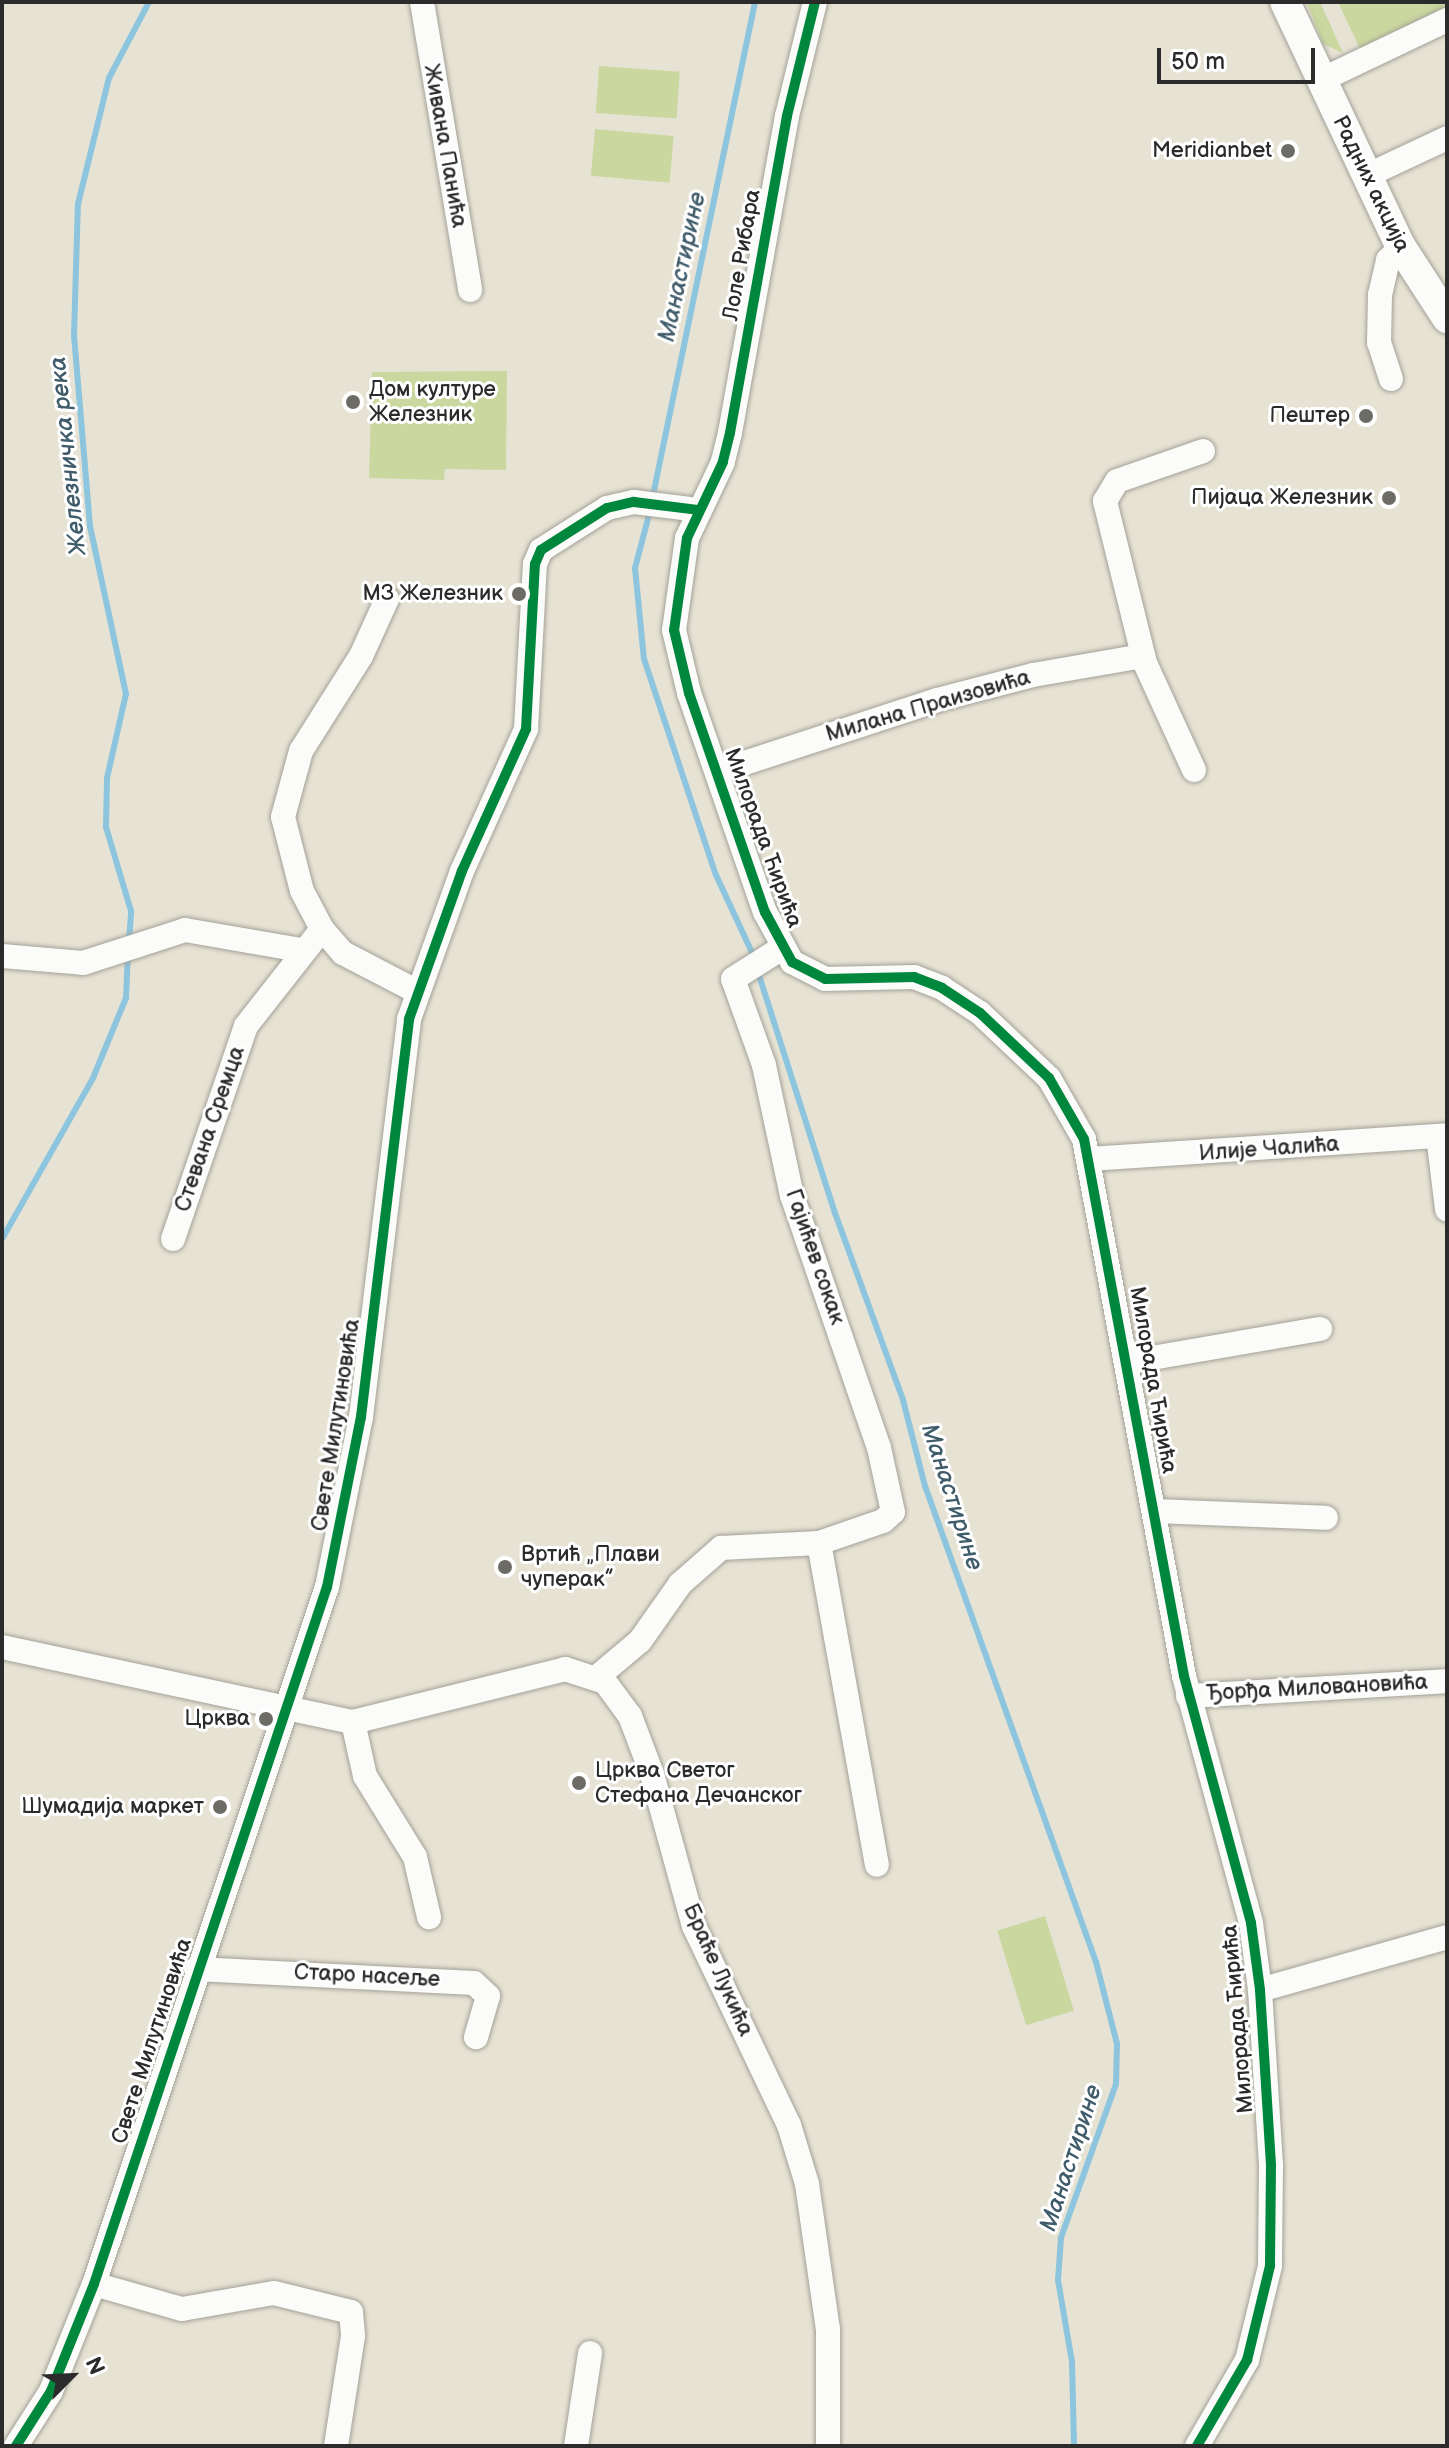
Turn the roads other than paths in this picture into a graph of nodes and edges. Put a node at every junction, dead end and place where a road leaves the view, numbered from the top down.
1 (422, 2) edge
2 (815, 2) edge
3 (1285, 2) edge
4 (1447, 20) edge
5 (1321, 80) junction
6 (1447, 138) edge
7 (1366, 176) junction
8 (1401, 247) junction
9 (470, 290) dead end
10 (1442, 304) edge
11 (1391, 379) dead end
12 (1203, 451) dead end
13 (698, 510) junction
14 (387, 599) dead end
15 (1143, 656) junction
16 (1194, 770) dead end
17 (717, 772) junction
18 (322, 929) junction
19 (301, 950) junction
20 (775, 952) junction
21 (2, 956) edge
22 (416, 991) junction
23 (1442, 1136) edge
24 (1090, 1159) junction
25 (1447, 1209) edge
26 (173, 1239) dead end
27 (1320, 1329) dead end
28 (1129, 1362) junction
29 (1155, 1511) junction
30 (1326, 1518) dead end
31 (819, 1543) junction
32 (2, 1647) edge
33 (596, 1678) junction
34 (1447, 1681) edge
35 (1188, 1696) junction
36 (286, 1709) junction
37 (353, 1722) junction
38 (877, 1865) dead end
39 (429, 1917) dead end
40 (1447, 1937) edge
41 (196, 1969) junction
42 (1260, 1990) junction
43 (476, 2037) dead end
44 (94, 2284) junction
45 (590, 2353) dead end
46 (16, 2446) edge
47 (336, 2446) edge
48 (576, 2446) edge
49 (828, 2446) edge
50 (1197, 2446) edge

1 - 9 street, Живана Панића
2 - 13 street, Лоле Рибара
3 - 5 main road, Радних акција
4 - 5 street
5 - 7 main road, Радних акција
6 - 7 street
7 - 8 main road, Радних акција
8 - 10 main road, Радних акција
8 - 11 street
12 - 15 street
13 - 17 street, Милорада Ћирића
13 - 22 street, Свете Милутиновића
14 - 18 street
15 - 16 street
15 - 17 street, Милана Праизовића
17 - 20 street, Милорада Ћирића
18 - 19 street, Стевана Сремца
18 - 22 street
19 - 21 street
19 - 26 street, Стевана Сремца
20 - 24 street, Милорада Ћирића
20 - 31 street, Гајићев сокак
22 - 36 street, Свете Милутиновића
23 - 24 street, Илије Чалића
23 - 25 street
24 - 28 street, Милорада Ћирића
27 - 28 street
28 - 29 street, Милорада Ћирића
29 - 30 street
29 - 35 street, Милорада Ћирића
31 - 33 street, Гајићев сокак
31 - 38 street
32 - 36 street
33 - 37 street
33 - 49 street, Браће Лукића
34 - 35 street, Ђорђа Миловановића
35 - 42 street, Милорада Ћирића
36 - 37 street
36 - 41 street, Свете Милутиновића
37 - 39 street
40 - 42 street
41 - 43 street, Старо насеље
41 - 44 street, Свете Милутиновића
42 - 50 street, Милорада Ћирића
44 - 46 street, Свете Милутиновића
44 - 47 street
45 - 48 street

